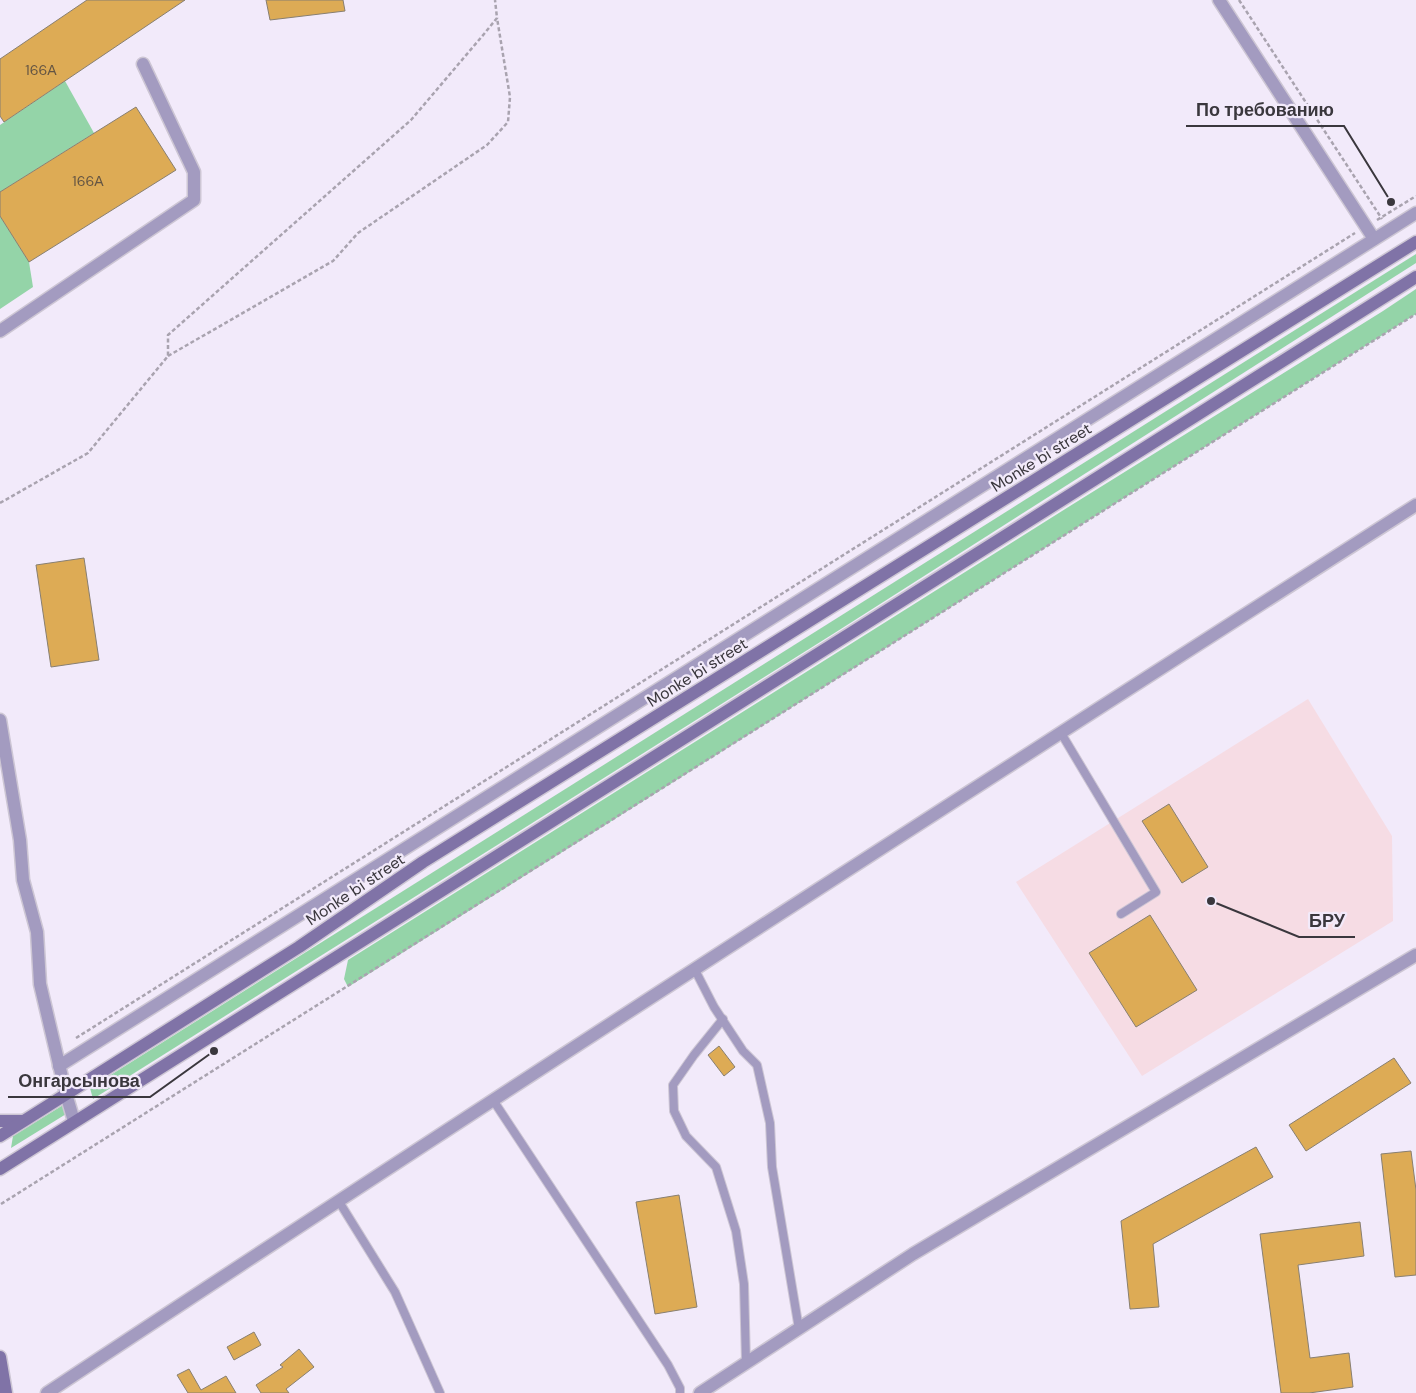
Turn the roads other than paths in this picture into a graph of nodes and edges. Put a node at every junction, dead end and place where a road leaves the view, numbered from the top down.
1 (1219, 0) edge
2 (144, 64) dead end
3 (1416, 213) edge
4 (1374, 239) junction
5 (1416, 242) edge
6 (1416, 278) edge
7 (0, 331) edge
8 (1416, 505) edge
9 (0, 720) edge
10 (1061, 733) junction
11 (1121, 914) dead end
12 (1416, 955) edge
13 (695, 970) junction
14 (723, 1019) junction
15 (59, 1066) junction
16 (66, 1094) junction
17 (493, 1100) junction
18 (24, 1120) junction
19 (0, 1121) edge
20 (74, 1121) junction
21 (0, 1136) edge
22 (0, 1169) edge
23 (338, 1200) junction
24 (799, 1329) junction
25 (0, 1357) edge
26 (746, 1364) junction
27 (6, 1393) edge
28 (48, 1393) edge
29 (440, 1393) edge
30 (680, 1393) edge
31 (700, 1393) edge

1 - 4 street
2 - 7 street
3 - 4 street
4 - 15 street
5 - 16 main road, Monke bi street
6 - 20 main road
8 - 10 street
9 - 15 street
10 - 11 lane
10 - 13 street
12 - 24 street
13 - 14 lane
13 - 17 street
14 - 24 lane
14 - 26 lane
15 - 16 street
16 - 18 main road, Monke bi street
16 - 20 street
17 - 23 street
17 - 30 lane
18 - 19 main road
18 - 21 main road, Monke bi street
20 - 22 main road
23 - 28 street
23 - 29 lane
24 - 26 street
25 - 27 main road
26 - 31 street

